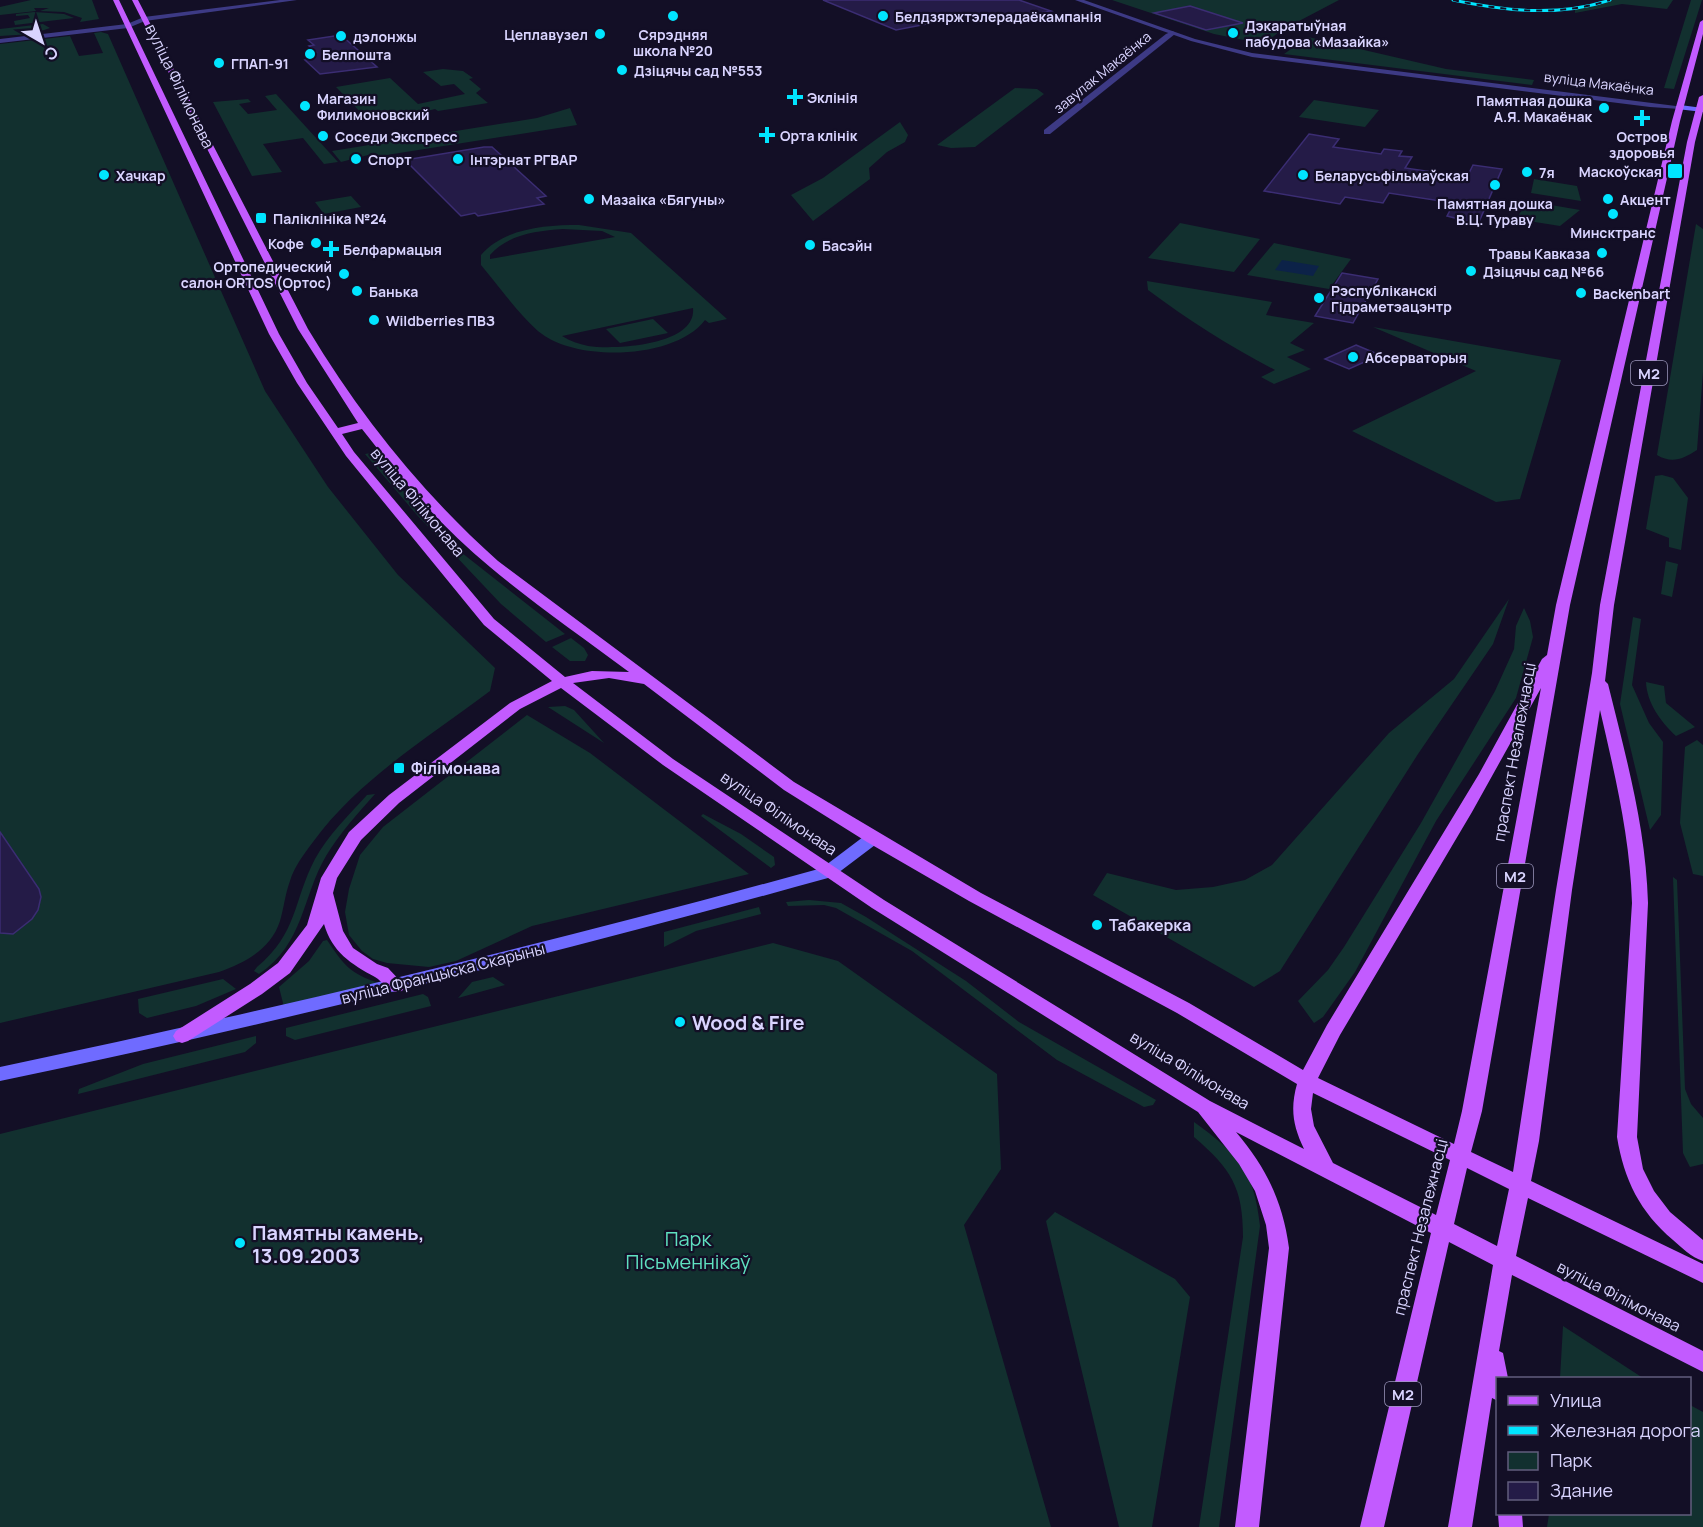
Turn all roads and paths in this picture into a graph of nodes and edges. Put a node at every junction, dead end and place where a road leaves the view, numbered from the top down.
1 (116, 0) edge
2 (135, 0) edge
3 (294, 0) edge
4 (1078, 0) edge
5 (1091, 0) edge
6 (144, 19) junction
7 (1703, 22) edge
8 (128, 26) junction
9 (1173, 33) junction
10 (0, 41) edge
11 (1262, 55) junction
12 (176, 80) junction
13 (155, 83) junction
14 (1702, 105) edge
15 (1680, 107) junction
16 (1047, 132) dead end
17 (210, 149) junction
18 (188, 152) junction
19 (221, 195) junction
20 (364, 425) junction
21 (334, 432) junction
22 (1557, 642) junction
23 (1599, 672) junction
24 (562, 682) junction
25 (653, 685) junction
26 (873, 838) junction
27 (828, 872) junction
28 (324, 891) junction
29 (396, 986) junction
30 (182, 1036) junction
31 (0, 1074) edge
32 (1307, 1082) junction
33 (1203, 1106) junction
34 (1325, 1167) junction
35 (1703, 1252) edge
36 (1703, 1274) edge
37 (1493, 1339) junction
38 (1659, 1341) junction
39 (1703, 1362) edge
40 (1703, 1368) edge
41 (1496, 1377) edge
42 (1247, 1527) edge
43 (1372, 1527) edge
44 (1460, 1527) edge

1 - 8 main road, вуліца Філімонава
2 - 6 main road, вуліца Філімонава
3 - 6 street
4 - 9 street, вуліца Макаёнка
5 - 11 street, вуліца Макаёнка
6 - 8 street
6 - 12 main road, вуліца Філімонава
7 - 15 main road, праспект Незалежнасці / М2
8 - 10 street
8 - 13 main road, вуліца Філімонава
9 - 11 street, вуліца Макаёнка
9 - 16 street, завулак Макаёнка
11 - 15 street, вуліца Макаёнка
12 - 13 main road
12 - 17 main road, вуліца Філімонава
13 - 18 main road, вуліца Філімонава
14 - 15 main road
14 - 23 main road, М2
15 - 22 main road, праспект Незалежнасці / М2
17 - 18 main road
17 - 19 main road, вуліца Філімонава
18 - 19 main road, вуліца Філімонава
19 - 20 main road, вуліца Філімонава
19 - 21 main road, вуліца Філімонава
20 - 21 main road
20 - 25 main road, вуліца Філімонава
21 - 24 main road, вуліца Філімонава
22 - 32 main road
22 - 43 main road, праспект Незалежнасці / М2
23 - 35 main road
23 - 37 main road, М2
24 - 25 main road
24 - 27 main road, вуліца Філімонава
24 - 28 main road
25 - 26 main road, вуліца Філімонава
26 - 27 main road, вуліца Францыска Скарыны
26 - 32 main road, вуліца Філімонава
27 - 29 main road, вуліца Францыска Скарыны
27 - 33 main road, вуліца Філімонава
28 - 29 main road
28 - 30 main road
29 - 30 main road, вуліца Францыска Скарыны
30 - 31 main road, вуліца Францыска Скарыны
32 - 34 main road
32 - 36 main road, вуліца Філімонава
33 - 34 main road, вуліца Філімонава
33 - 42 main road
34 - 38 main road, вуліца Філімонава
37 - 41 main road
37 - 44 main road, М2
38 - 39 main road, вуліца Філімонава
38 - 40 main road

